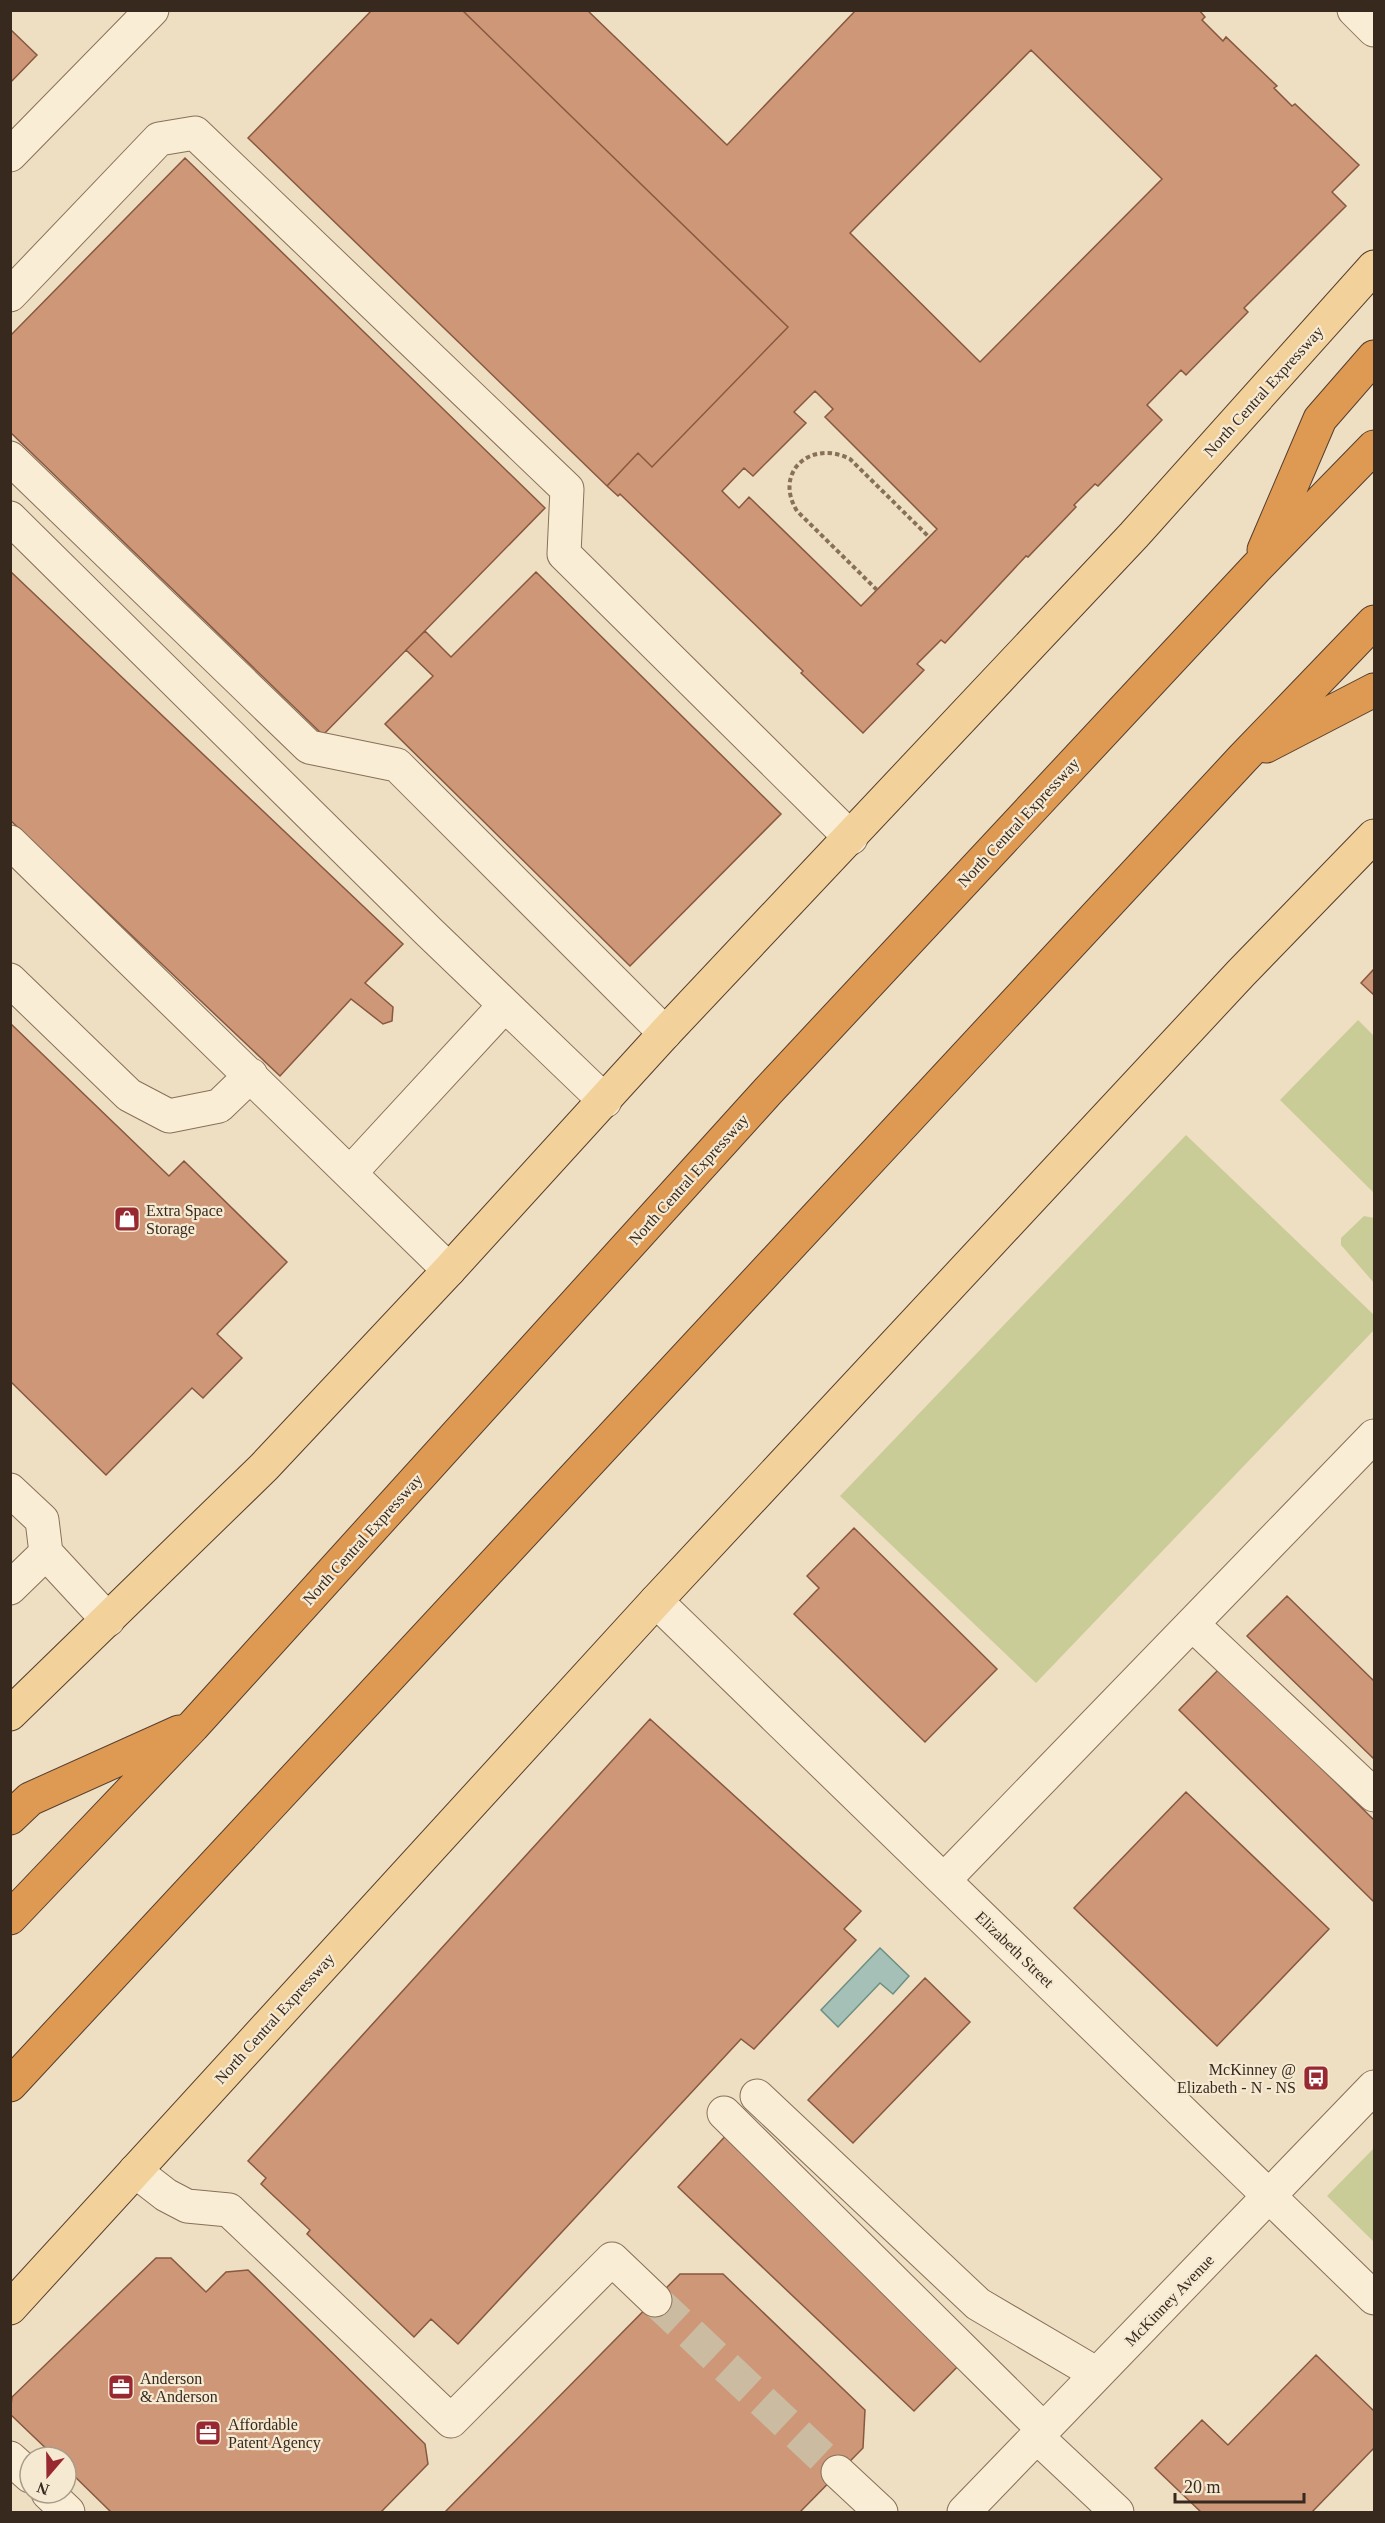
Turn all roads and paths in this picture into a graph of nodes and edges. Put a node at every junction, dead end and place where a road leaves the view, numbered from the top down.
1 (152, 10) edge
2 (1354, 10) edge
3 (1374, 30) edge
4 (10, 155) edge
5 (1374, 267) edge
6 (10, 295) edge
7 (1374, 357) edge
8 (1374, 447) edge
9 (10, 458) edge
10 (10, 518) edge
11 (929, 537) dead end
12 (1256, 568) junction
13 (877, 590) dead end
14 (1374, 622) edge
15 (1374, 690) edge
16 (1243, 758) junction
17 (1374, 836) edge
18 (851, 838) junction
19 (10, 842) edge
20 (10, 980) edge
21 (505, 1005) junction
22 (665, 1033) junction
23 (251, 1075) junction
24 (605, 1101) junction
25 (351, 1172) junction
26 (449, 1270) junction
27 (1374, 1436) edge
28 (10, 1490) edge
29 (46, 1553) junction
30 (10, 1588) edge
31 (656, 1601) junction
32 (108, 1620) junction
33 (1192, 1624) junction
34 (10, 1714) edge
35 (193, 1726) junction
36 (1374, 1796) edge
37 (10, 1818) edge
38 (944, 1880) junction
39 (10, 1918) edge
40 (10, 2085) edge
41 (1374, 2087) edge
42 (757, 2096) dead end
43 (724, 2113) dead end
44 (135, 2171) junction
45 (1269, 2196) junction
46 (1374, 2298) edge
47 (655, 2300) tunnel mouth
48 (10, 2307) edge
49 (1097, 2374) junction
50 (1040, 2433) junction
51 (838, 2472) tunnel mouth
52 (881, 2512) edge
53 (963, 2512) edge
54 (1117, 2512) edge

1 - 4 street
2 - 3 street
5 - 18 main road, North Central Expressway
6 - 18 street
7 - 12 highway
8 - 12 highway, North Central Expressway
9 - 22 street
10 - 21 street
11 - 13 path
12 - 35 highway, North Central Expressway
14 - 16 highway
15 - 16 highway
16 - 40 highway
17 - 31 main road, North Central Expressway
18 - 22 main road, North Central Expressway
19 - 23 street
20 - 23 street
21 - 24 street
21 - 25 street
22 - 24 main road, North Central Expressway
23 - 25 street
24 - 26 main road, North Central Expressway
25 - 26 street
26 - 32 main road, North Central Expressway
27 - 33 street
28 - 29 street
29 - 30 street
29 - 32 street
31 - 38 street, Elizabeth Street
31 - 44 main road, North Central Expressway
32 - 34 main road, North Central Expressway
33 - 36 street
33 - 38 street
35 - 37 highway
35 - 39 highway, North Central Expressway
38 - 45 street, Elizabeth Street
41 - 45 street, McKinney Avenue
42 - 49 street
43 - 50 street
44 - 47 street
44 - 48 main road, North Central Expressway
45 - 46 street, Elizabeth Street
45 - 49 street, McKinney Avenue
49 - 50 street, McKinney Avenue
50 - 53 street, McKinney Avenue
50 - 54 street
51 - 52 street

